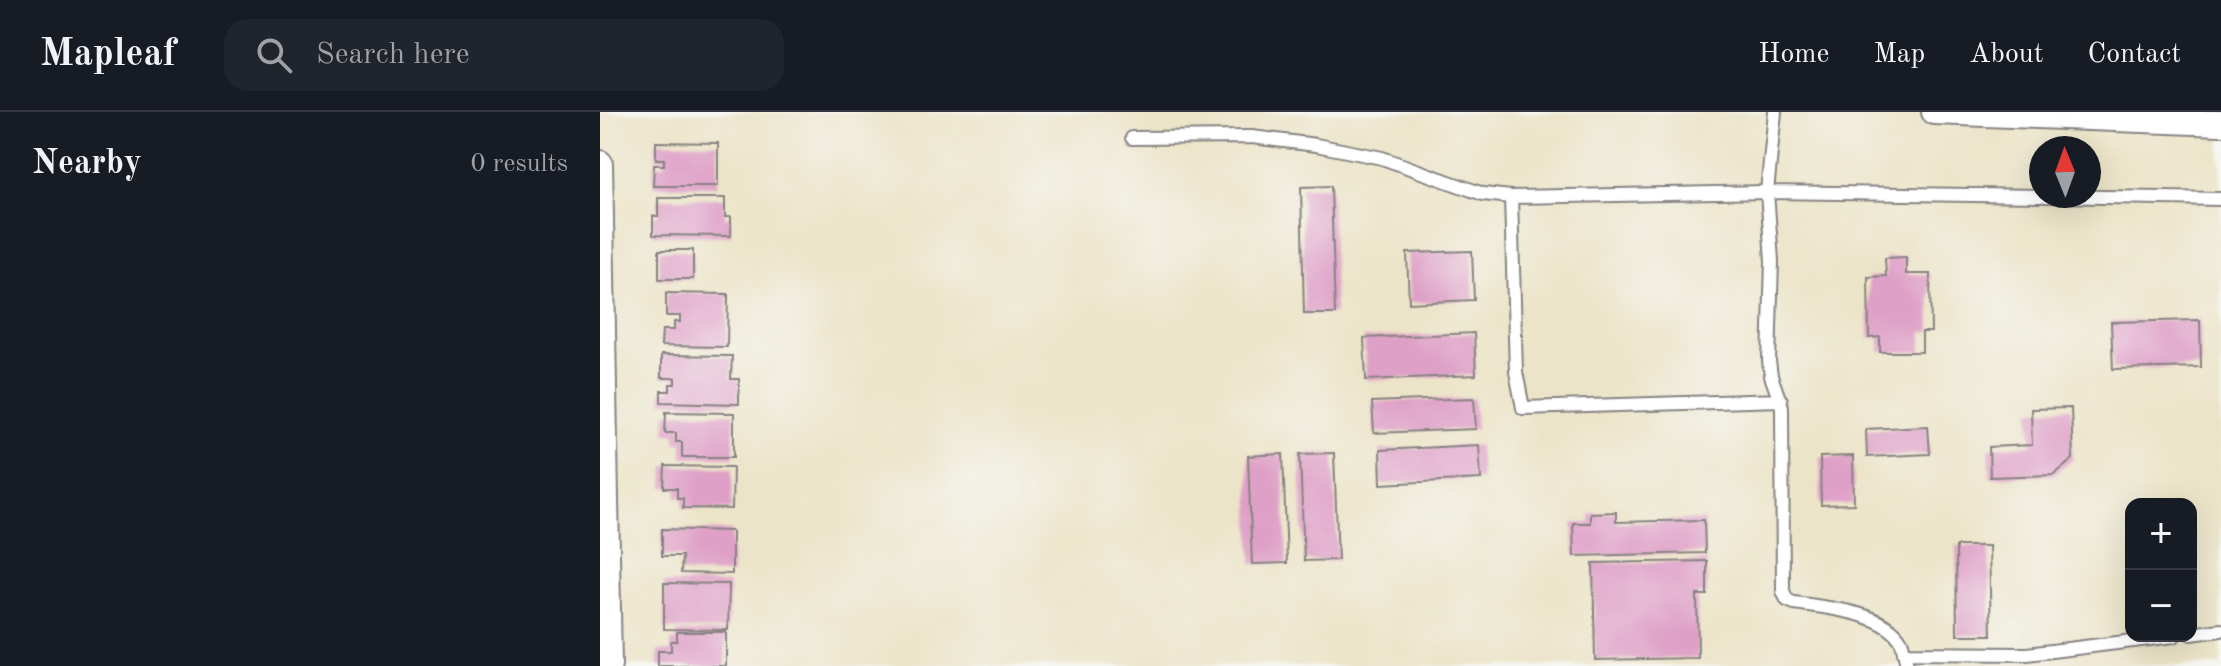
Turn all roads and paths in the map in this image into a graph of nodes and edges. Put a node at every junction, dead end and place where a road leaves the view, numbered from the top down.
1 (1775, 112) edge
2 (1934, 112) edge
3 (2221, 123) edge
4 (1132, 138) dead end
5 (600, 163) edge
6 (1767, 192) junction
7 (2029, 196) edge
8 (1511, 197) junction
9 (2101, 197) edge
10 (2221, 199) edge
11 (1781, 400) junction
12 (2221, 630) edge
13 (2197, 633) edge
14 (2125, 642) edge
15 (1905, 660) edge
16 (609, 666) edge

1 - 6 lane
2 - 3 street
4 - 8 lane
5 - 16 street
6 - 7 lane
6 - 8 lane
6 - 11 lane
8 - 11 lane
9 - 10 lane
11 - 15 lane
12 - 13 lane
14 - 15 lane

